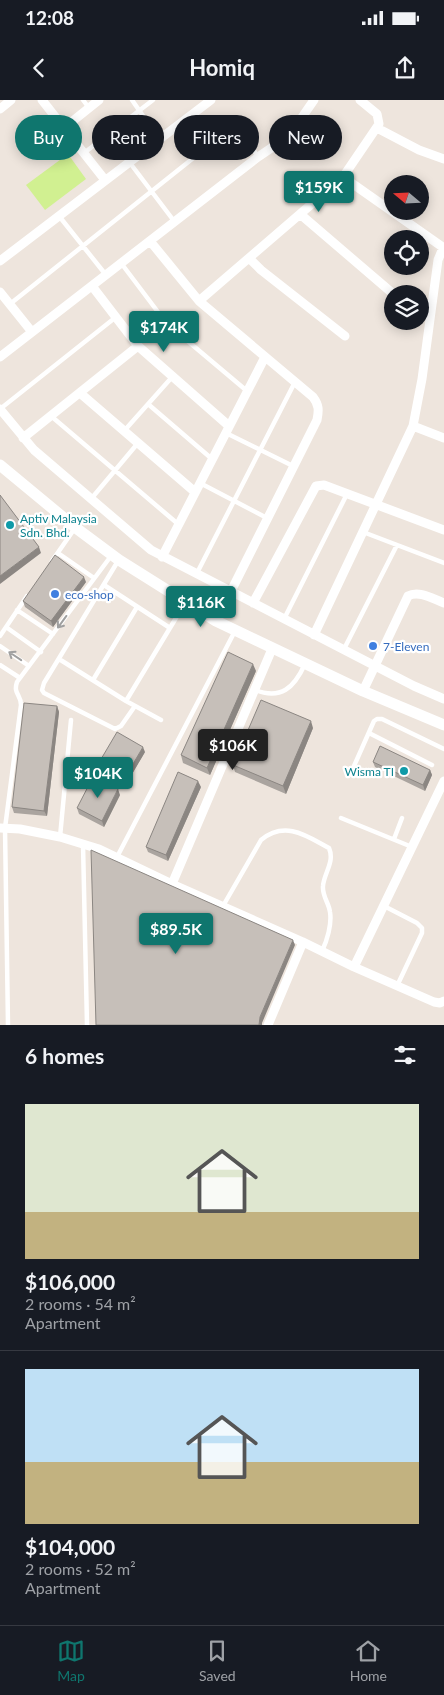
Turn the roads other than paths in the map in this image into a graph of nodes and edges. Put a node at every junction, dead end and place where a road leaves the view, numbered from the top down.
1 (12, 100) edge
2 (42, 100) edge
3 (83, 100) edge
4 (99, 100) edge
5 (132, 100) edge
6 (153, 100) edge
7 (209, 100) edge
8 (314, 100) edge
9 (360, 100) edge
10 (89, 108) junction
11 (0, 109) edge
12 (139, 111) junction
13 (54, 115) edge
14 (80, 115) edge
15 (142, 115) edge
16 (377, 128) junction
17 (164, 135) edge
18 (82, 150) edge
19 (84, 153) junction
20 (259, 156) edge
21 (444, 159) edge
22 (132, 160) edge
23 (191, 160) edge
24 (254, 160) edge
25 (129, 162) junction
26 (343, 177) junction
27 (105, 180) junction
28 (152, 192) junction
29 (300, 214) junction
30 (59, 216) junction
31 (174, 221) junction
32 (150, 241) junction
33 (82, 245) junction
34 (444, 248) edge
35 (249, 258) junction
36 (0, 261) edge
37 (121, 263) junction
38 (106, 275) junction
39 (92, 286) junction
40 (384, 286) edge
41 (0, 292) edge
42 (200, 301) junction
43 (10, 304) junction
44 (116, 318) junction
45 (32, 332) junction
46 (345, 336) dead end
47 (138, 346) junction
48 (1, 355) edge
49 (265, 357) junction
50 (172, 376) junction
51 (295, 382) junction
52 (247, 391) junction
53 (80, 393) junction
54 (148, 404) junction
55 (0, 409) edge
56 (51, 416) junction
57 (413, 426) junction
58 (228, 430) junction
59 (124, 431) junction
60 (23, 438) junction
61 (444, 438) edge
62 (138, 443) junction
63 (260, 450) junction
64 (212, 459) junction
65 (293, 466) junction
66 (1, 468) edge
67 (115, 470) junction
68 (200, 482) junction
69 (195, 492) junction
70 (347, 494) junction
71 (91, 499) junction
72 (234, 501) junction
73 (376, 505) junction
74 (267, 518) junction
75 (178, 524) junction
76 (76, 528) junction
77 (444, 530) edge
78 (363, 532) junction
79 (397, 545) junction
80 (58, 553) junction
81 (115, 557) junction
82 (162, 557) junction
83 (444, 563) edge
84 (48, 567) edge
85 (196, 574) junction
86 (94, 578) junction
87 (104, 585) junction
88 (32, 588) edge
89 (237, 595) junction
90 (185, 603) junction
91 (253, 603) junction
92 (444, 603) edge
93 (137, 607) junction
94 (17, 610) junction
95 (284, 619) junction
96 (216, 621) junction
97 (6, 627) junction
98 (170, 628) junction
99 (235, 631) junction
100 (53, 634) junction
101 (314, 635) junction
102 (0, 636) edge
103 (0, 646) edge
104 (272, 649) junction
105 (344, 649) junction
106 (41, 652) junction
107 (58, 659) junction
108 (305, 664) junction
109 (0, 665) edge
110 (375, 665) junction
111 (29, 666) junction
112 (20, 678) junction
113 (92, 680) junction
114 (255, 690) junction
115 (363, 691) junction
116 (126, 700) junction
117 (444, 700) edge
118 (135, 706) junction
119 (71, 720) dead end
120 (161, 720) dead end
121 (444, 725) edge
122 (369, 732) junction
123 (444, 749) edge
124 (432, 764) dead end
125 (354, 766) dead end
126 (444, 781) edge
127 (440, 798) edge
128 (342, 818) dead end
129 (402, 818) dead end
130 (2, 828) edge
131 (60, 837) junction
132 (394, 839) junction
133 (83, 843) junction
134 (412, 847) junction
135 (111, 855) junction
136 (172, 884) junction
137 (223, 906) junction
138 (384, 906) junction
139 (303, 942) junction
140 (0, 943) edge
141 (7, 943) junction
142 (322, 951) junction
143 (354, 967) junction
144 (397, 986) junction
145 (444, 1001) edge
146 (8, 1025) edge
147 (86, 1025) edge
148 (268, 1025) edge

1 - 11 street
2 - 13 street
3 - 10 lane
4 - 10 street
5 - 12 lane
6 - 12 lane
7 - 17 street
8 - 20 street
9 - 16 street
10 - 14 street
12 - 15 lane
12 - 19 lane
16 - 21 street
16 - 26 street
18 - 19 street
19 - 27 street
22 - 25 street
23 - 28 lane
24 - 31 street
25 - 27 street
25 - 28 lane
26 - 29 street
26 - 34 street
27 - 30 street
28 - 31 lane
28 - 33 lane
29 - 35 street
29 - 40 street
30 - 33 lane
30 - 36 street
31 - 32 street
32 - 37 street
32 - 42 street
33 - 38 lane
33 - 43 lane
34 - 57 street
35 - 42 street
35 - 46 street
37 - 38 street
37 - 52 lane
38 - 39 street
39 - 44 street
39 - 45 street
41 - 43 street
42 - 49 street
43 - 45 street
44 - 47 street
44 - 55 lane
45 - 48 street
47 - 50 street
47 - 53 street
49 - 51 street
49 - 52 street
50 - 54 lane
50 - 58 street
51 - 63 lane
51 - 65 street
52 - 58 street
53 - 56 street
53 - 59 street
54 - 59 lane
54 - 64 lane
55 - 60 street
56 - 60 street
56 - 67 lane
57 - 61 street
57 - 73 street
58 - 63 lane
58 - 64 street
59 - 62 street
60 - 71 street
62 - 67 lane
62 - 69 street
63 - 65 lane
63 - 72 lane
64 - 68 street
65 - 74 street
66 - 76 street
67 - 71 lane
67 - 75 lane
68 - 69 street
68 - 72 lane
69 - 75 street
70 - 73 street
70 - 91 street
70 - 95 lane
71 - 82 street
72 - 74 lane
72 - 85 lane
73 - 77 street
73 - 78 street
74 - 89 street
75 - 82 street
76 - 80 lane
76 - 81 street
78 - 79 lane
78 - 101 street
79 - 83 lane
79 - 105 lane
80 - 84 lane
80 - 86 lane
81 - 86 lane
81 - 87 lane
81 - 90 street
82 - 85 street
85 - 89 street
86 -> 100 lane
87 - 93 lane
87 - 107 lane
88 - 94 lane
89 - 91 street
89 - 96 street
90 - 96 street
90 - 98 lane
91 - 95 street
92 - 110 street
93 - 98 lane
93 - 113 lane
94 - 97 lane
94 - 100 lane
95 - 101 street
96 - 99 street
97 - 102 lane
97 - 106 lane
98 - 116 lane
99 - 104 street
99 - 135 lane
100 - 106 lane
101 - 105 street
111 -> 103 lane
104 - 108 street
104 - 114 street
105 - 110 street
106 - 111 lane
107 - 113 lane
107 - 118 lane
108 - 114 lane
108 - 115 street
109 - 112 lane
110 - 115 street
110 - 117 street
111 - 112 lane
112 - 130 lane
113 - 116 lane
114 - 136 street
115 - 121 street
116 - 118 lane
118 - 120 lane
119 - 131 lane
122 - 123 lane
122 - 124 lane
122 - 125 lane
126 - 127 street
127 - 134 street
128 - 132 lane
129 - 132 lane
130 - 131 street
130 - 141 lane
131 - 133 street
132 - 134 lane
133 - 135 street
133 - 147 lane
134 - 138 street
135 - 136 street
136 - 137 street
137 - 139 street
137 - 142 lane
138 - 143 street
138 - 144 lane
139 - 142 street
139 - 148 street
140 - 141 lane
141 - 146 lane
142 - 143 street
143 - 144 street
144 - 145 street

